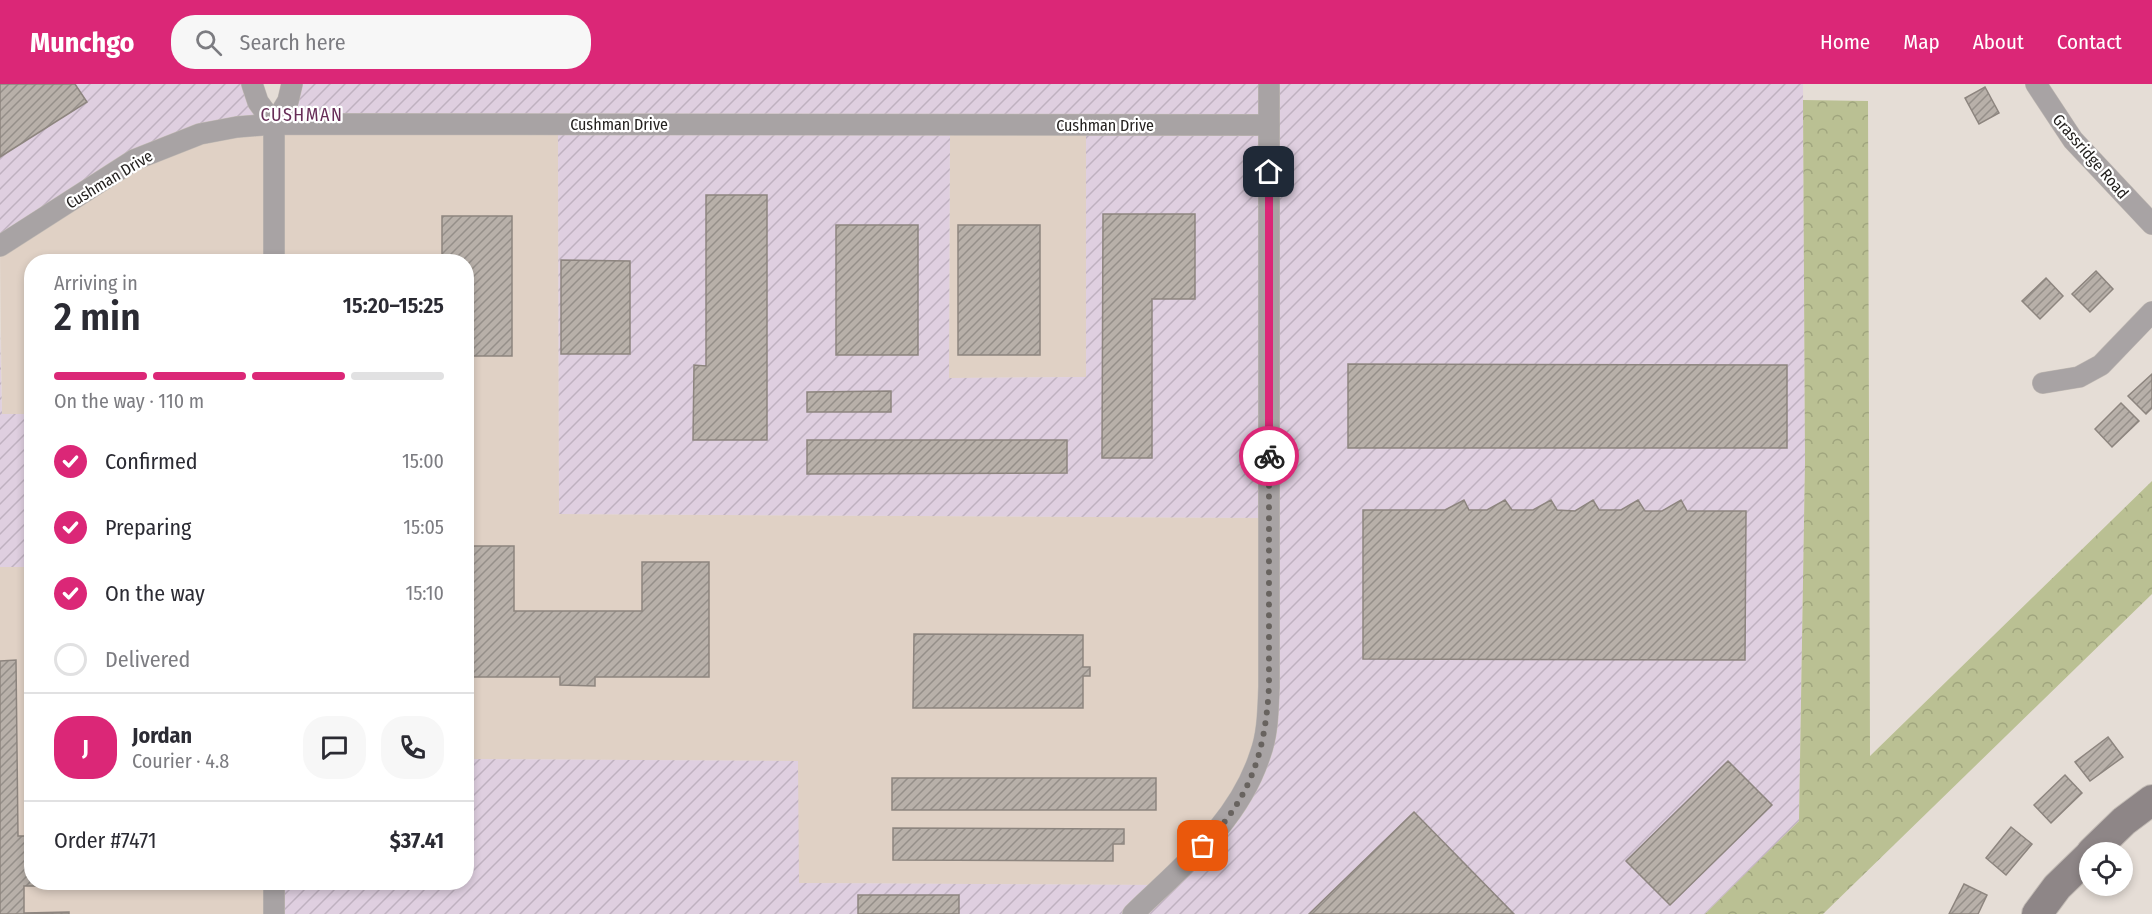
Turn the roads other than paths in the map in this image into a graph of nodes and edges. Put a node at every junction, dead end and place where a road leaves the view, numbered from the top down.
1 (252, 84) edge
2 (292, 84) edge
3 (1269, 84) edge
4 (2036, 84) edge
5 (274, 124) junction
6 (1269, 125) junction
7 (2152, 224) edge
8 (0, 246) edge
9 (274, 254) edge
10 (2152, 312) edge
11 (2043, 383) dead end
12 (2152, 800) edge
13 (2102, 842) edge
14 (2079, 865) edge
15 (274, 890) edge
16 (274, 914) edge
17 (1133, 914) edge
18 (2037, 914) edge

1 - 5 street
2 - 5 street
3 - 6 street
4 - 7 street, Grassridge Road
5 - 6 street, Cushman Drive
5 - 8 street, Cushman Drive
5 - 9 street
6 - 17 street
10 - 11 street
12 - 13 street
14 - 18 street
15 - 16 street

